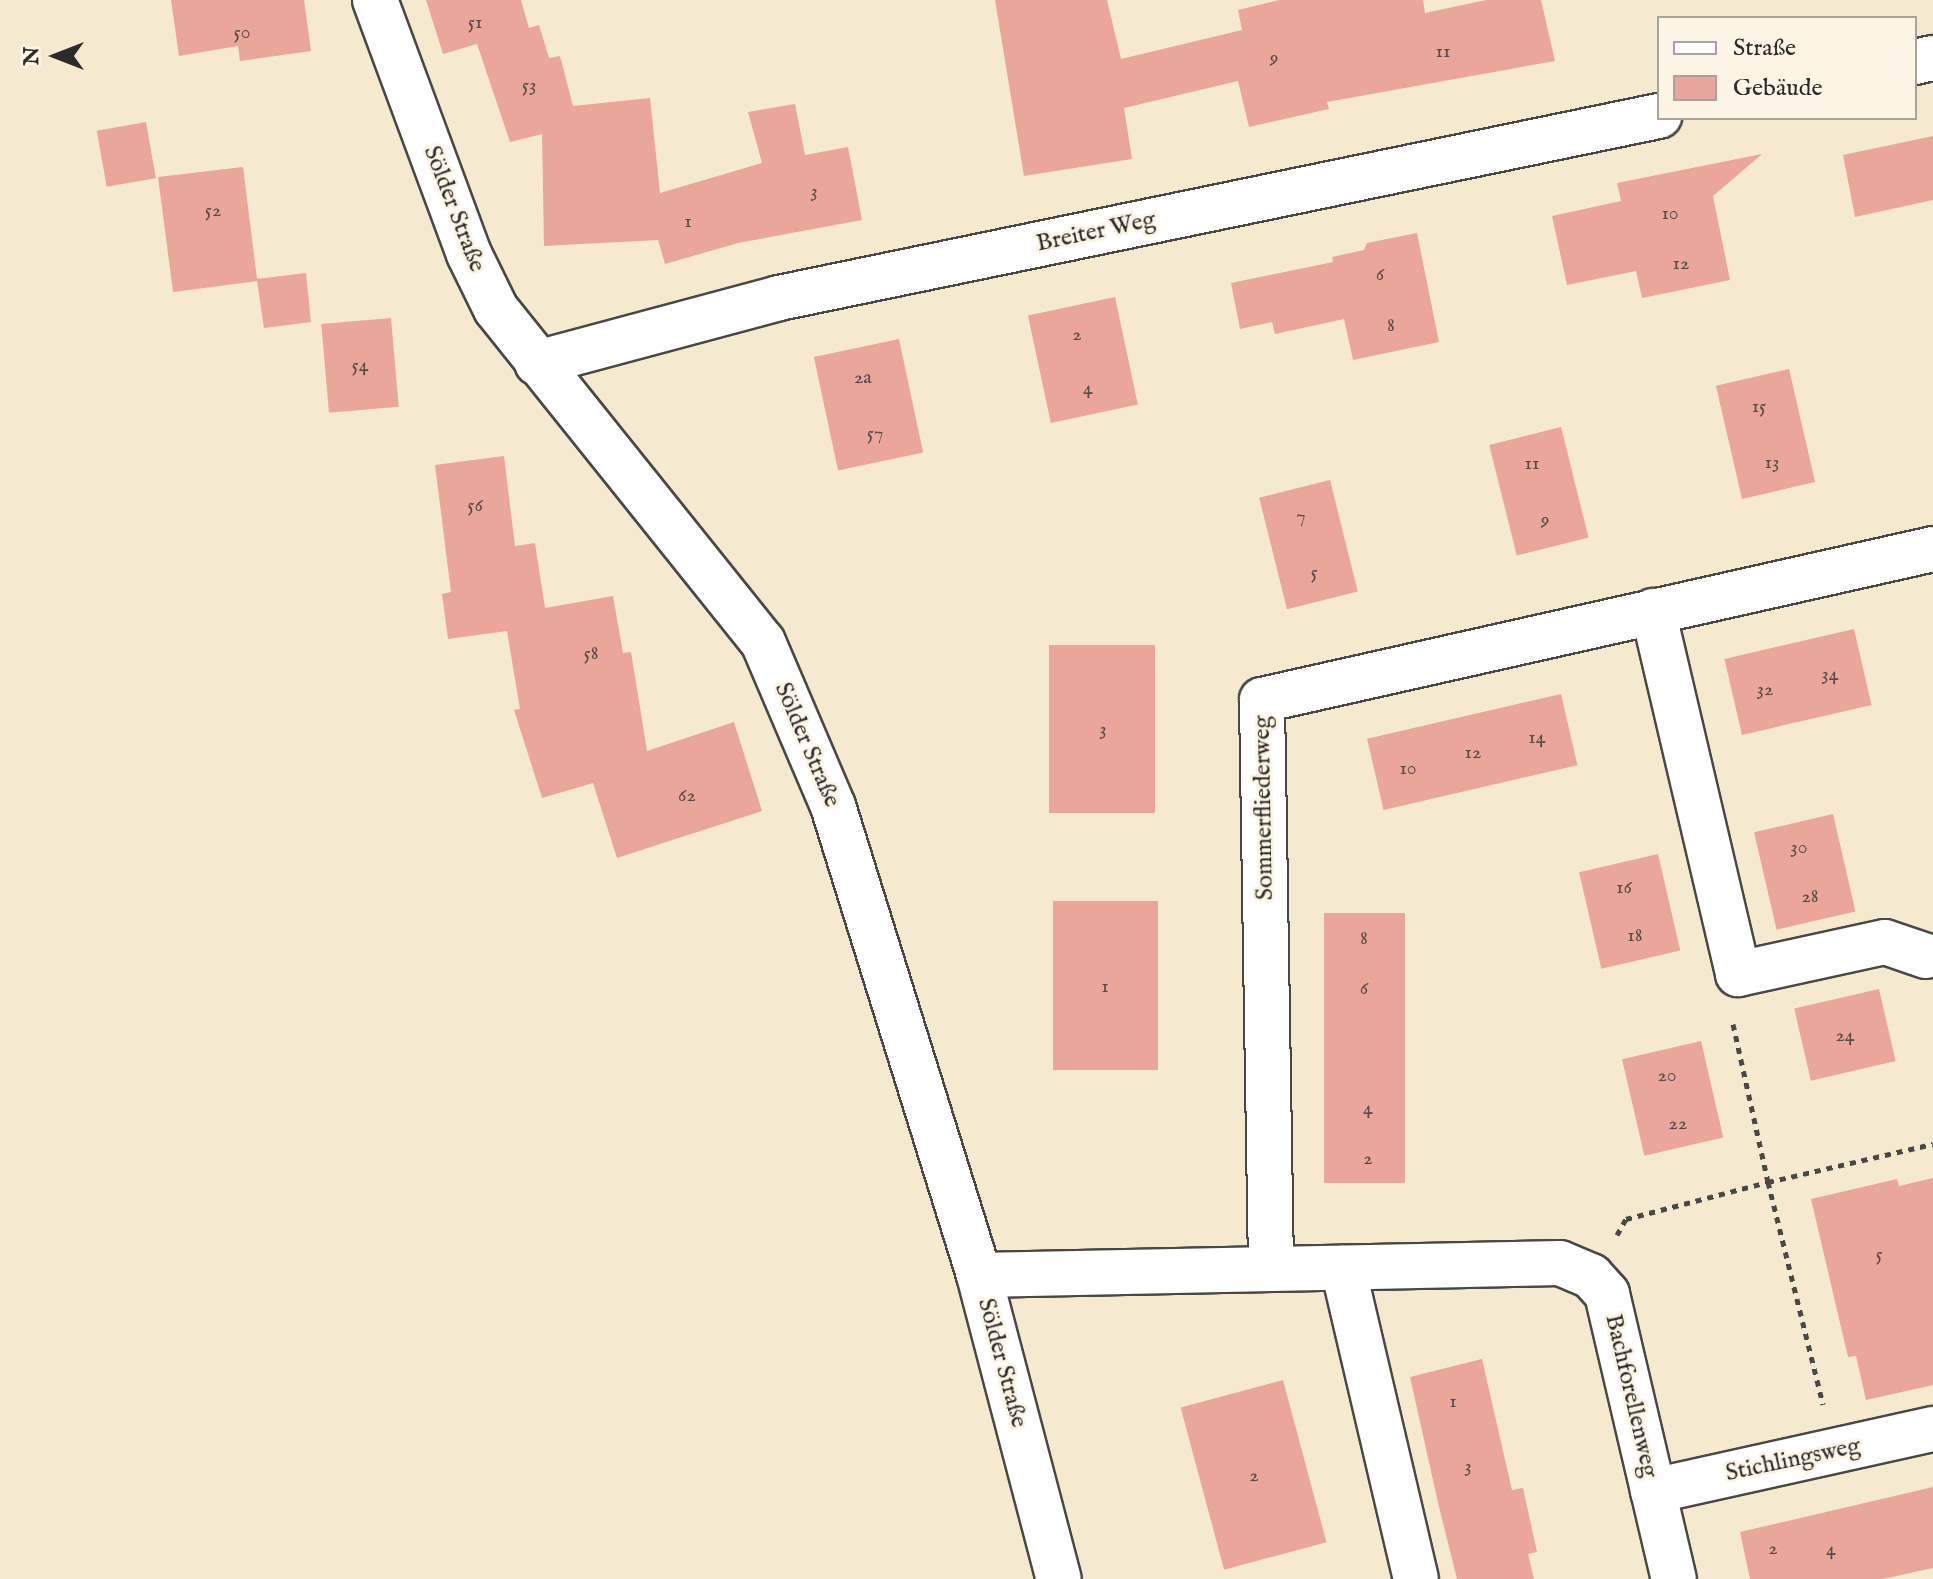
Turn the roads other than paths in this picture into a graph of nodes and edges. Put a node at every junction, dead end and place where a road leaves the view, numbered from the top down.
1 (375, 0) edge
2 (1657, 116) edge
3 (537, 363) junction
4 (1933, 549) edge
5 (1653, 611) junction
6 (1926, 956) dead end
7 (1271, 1268) junction
8 (1343, 1268) junction
9 (979, 1275) junction
10 (1933, 1429) edge
11 (1653, 1491) junction
12 (1059, 1579) edge
13 (1416, 1579) edge
14 (1674, 1579) edge

1 - 3 street, Sölder Straße
2 - 3 street, Breiter Weg
3 - 9 street, Sölder Straße
4 - 5 street, Sommerfliederweg
5 - 6 street
5 - 7 street, Sommerfliederweg
7 - 8 street
7 - 9 street
8 - 11 street, Bachforellenweg
8 - 13 street
9 - 12 street, Sölder Straße
10 - 11 street, Stichlingsweg
11 - 14 street, Bachforellenweg

